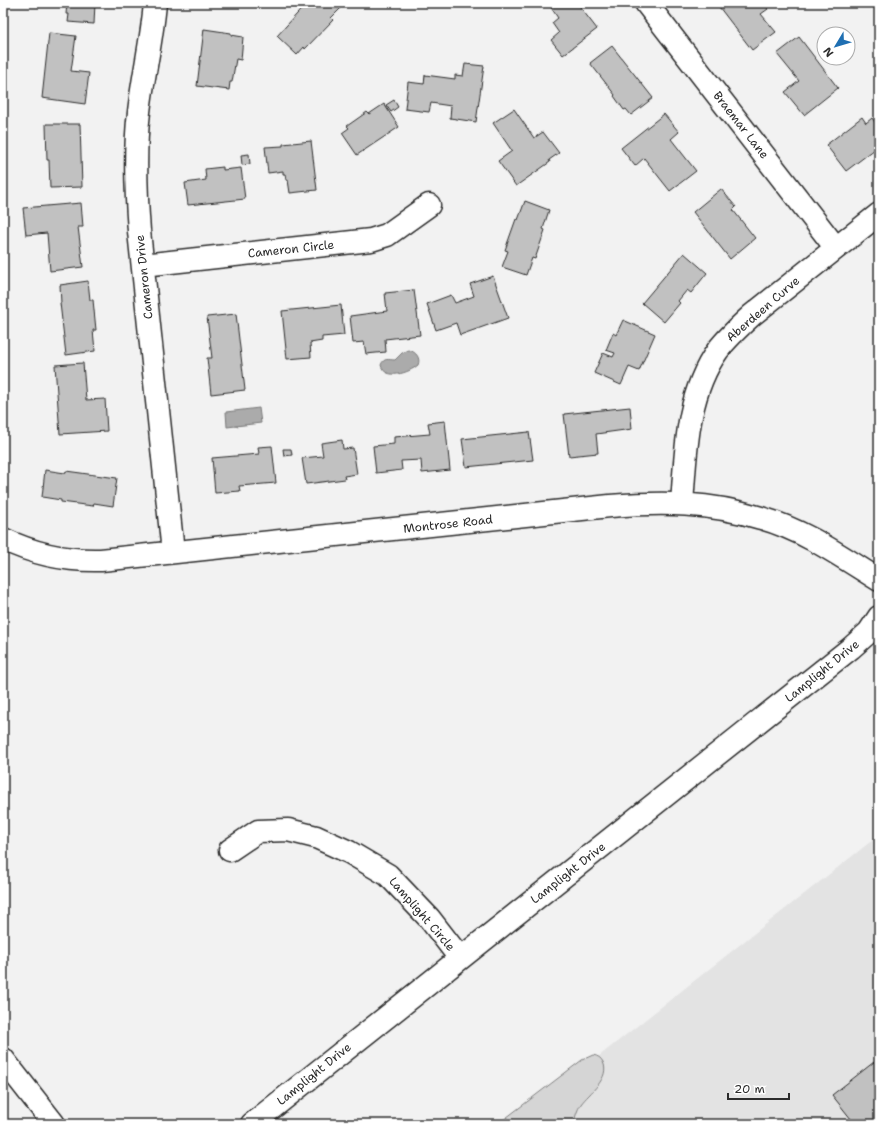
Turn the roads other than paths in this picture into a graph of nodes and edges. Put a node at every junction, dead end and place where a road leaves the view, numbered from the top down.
1 (155, 3) edge
2 (646, 3) edge
3 (429, 205) dead end
4 (879, 214) edge
5 (836, 248) junction
6 (143, 265) junction
7 (682, 504) junction
8 (3, 539) edge
9 (173, 552) junction
10 (879, 580) edge
11 (879, 617) edge
12 (230, 850) dead end
13 (460, 958) junction
14 (3, 1059) edge
15 (54, 1124) edge
16 (252, 1124) edge

1 - 6 street, Cameron Drive
2 - 5 street, Braemar Lane
3 - 6 street, Cameron Circle
4 - 5 street, Aberdeen Curve
5 - 7 street, Aberdeen Curve
6 - 9 street, Cameron Drive
7 - 9 street, Montrose Road
7 - 10 street, Montrose Road
8 - 9 street, Montrose Road
11 - 13 street, Lamplight Drive
12 - 13 street, Lamplight Circle
13 - 16 street, Lamplight Drive
14 - 15 street

